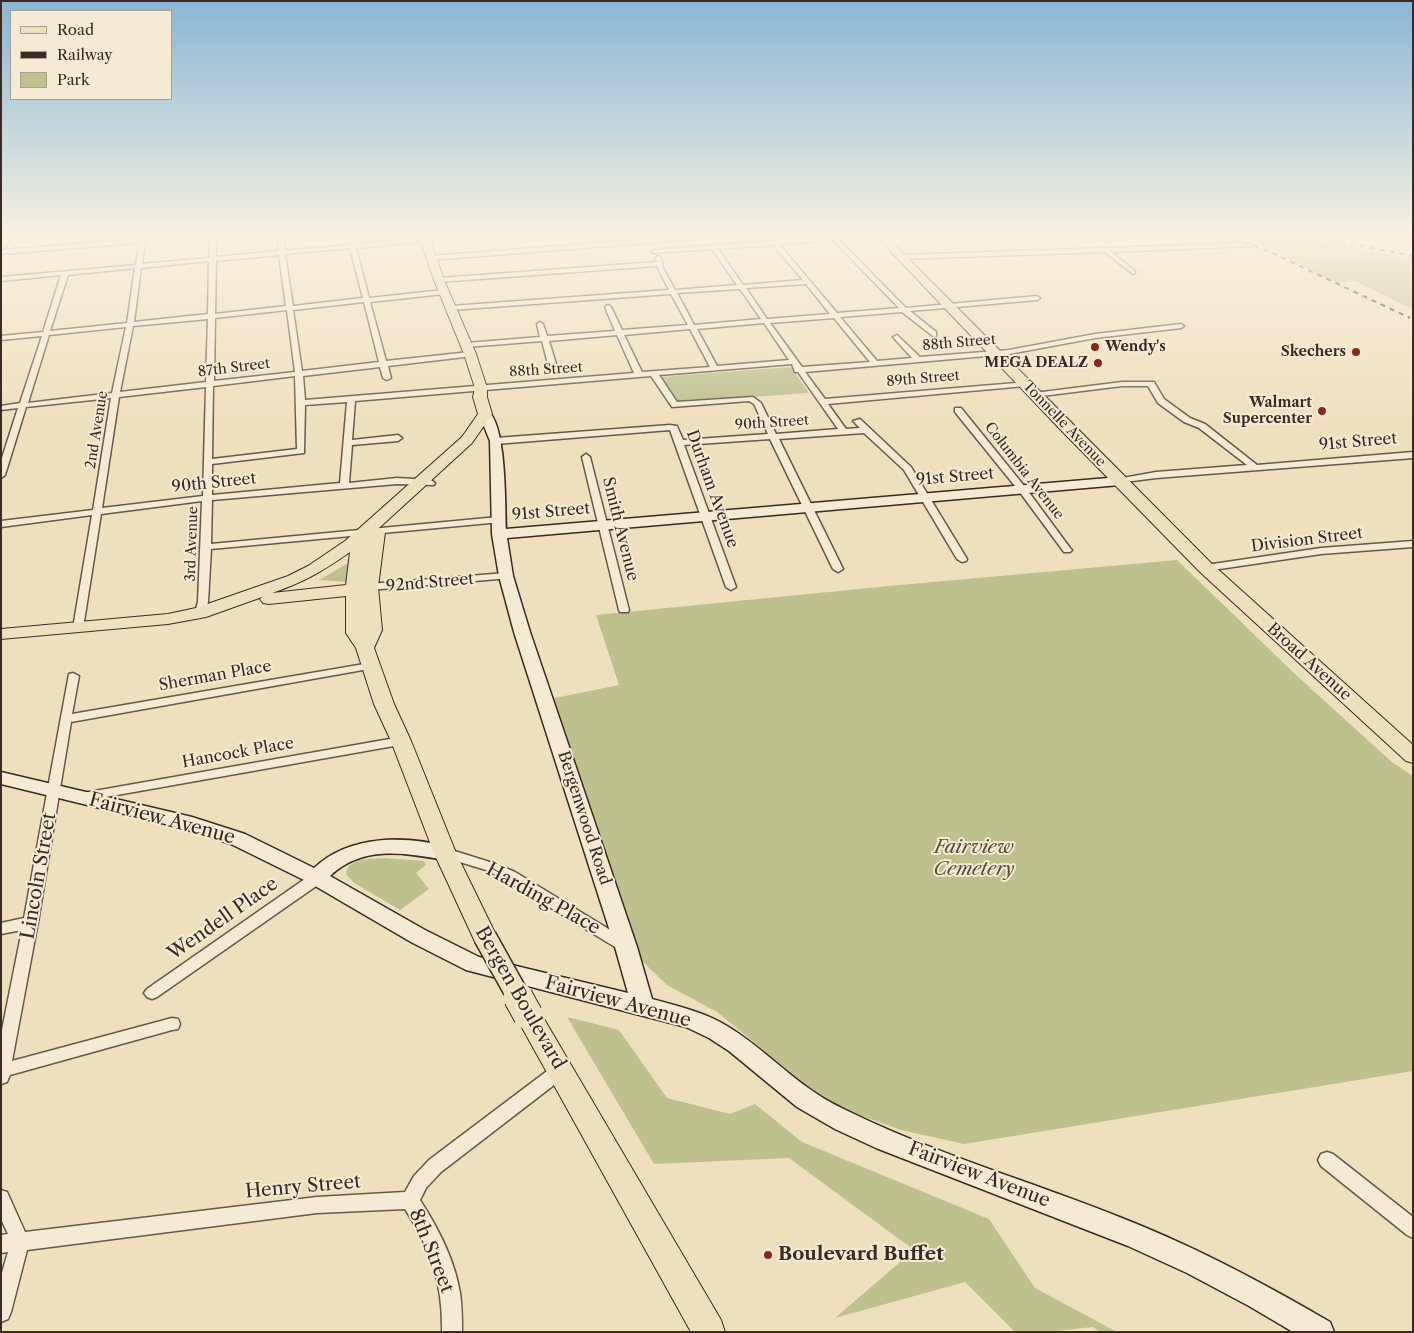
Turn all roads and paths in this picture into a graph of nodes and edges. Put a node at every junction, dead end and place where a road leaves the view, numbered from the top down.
1 (57, 298) edge
2 (134, 298) edge
3 (211, 298) edge
4 (289, 298) edge
5 (384, 298) edge
6 (447, 298) edge
7 (579, 298) edge
8 (677, 298) edge
9 (749, 298) edge
10 (821, 298) edge
11 (893, 298) edge
12 (942, 298) edge
13 (1035, 298) edge
14 (367, 300) junction
15 (950, 306) junction
16 (608, 307) dead end
17 (290, 308) junction
18 (451, 308) junction
19 (904, 310) junction
20 (835, 315) junction
21 (211, 316) junction
22 (764, 321) junction
23 (130, 324) junction
24 (540, 324) dead end
25 (1181, 326) dead end
26 (693, 327) junction
27 (46, 333) junction
28 (620, 333) junction
29 (933, 334) dead end
30 (897, 337) dead end
31 (1, 338) edge
32 (544, 338) junction
33 (469, 350) junction
34 (996, 353) junction
35 (918, 359) junction
36 (793, 362) junction
37 (874, 363) junction
38 (384, 364) junction
39 (552, 364) dead end
40 (715, 369) junction
41 (798, 370) junction
42 (299, 374) junction
43 (654, 374) junction
44 (639, 375) junction
45 (387, 378) dead end
46 (210, 384) junction
47 (481, 388) junction
48 (1030, 390) junction
49 (116, 394) junction
50 (351, 399) junction
51 (822, 402) junction
52 (301, 403) junction
53 (24, 406) junction
54 (1, 408) edge
55 (958, 410) dead end
56 (488, 419) junction
57 (856, 422) dead end
58 (865, 430) junction
59 (843, 431) junction
60 (773, 436) junction
61 (398, 438) dead end
62 (496, 441) junction
63 (348, 443) junction
64 (681, 443) junction
65 (1413, 455) edge
66 (586, 456) dead end
67 (208, 462) junction
68 (1256, 468) junction
69 (1, 475) edge
70 (1120, 481) junction
71 (426, 482) junction
72 (344, 486) junction
73 (1022, 489) junction
74 (926, 497) junction
75 (207, 498) junction
76 (808, 507) junction
77 (98, 512) junction
78 (706, 516) junction
79 (1, 524) edge
80 (604, 524) junction
81 (499, 527) junction
82 (367, 538) junction
83 (1413, 544) edge
84 (206, 547) junction
85 (1067, 550) dead end
86 (962, 559) dead end
87 (1206, 568) junction
88 (838, 569) dead end
89 (506, 576) junction
90 (301, 581) junction
91 (731, 587) dead end
92 (361, 588) junction
93 (269, 599) junction
94 (624, 610) dead end
95 (200, 613) junction
96 (78, 628) junction
97 (1, 634) edge
98 (367, 657) junction
99 (73, 676) dead end
100 (66, 719) junction
101 (401, 741) junction
102 (1413, 756) edge
103 (1, 778) edge
104 (54, 791) junction
105 (81, 798) junction
106 (445, 853) junction
107 (317, 878) junction
108 (31, 922) junction
109 (1, 929) edge
110 (626, 947) junction
111 (152, 994) dead end
112 (643, 1006) junction
113 (172, 1024) dead end
114 (561, 1070) junction
115 (2, 1073) edge
116 (1327, 1160) dead end
117 (1, 1198) edge
118 (410, 1200) junction
119 (1413, 1228) edge
120 (20, 1241) junction
121 (1, 1244) edge
122 (1, 1312) edge
123 (452, 1332) edge
124 (709, 1332) edge
125 (1320, 1332) edge

1 - 27 street
2 - 23 street, 2nd Avenue
3 - 21 street, 3rd Avenue
4 - 17 street
5 - 14 street
6 - 18 main road
7 - 18 street
8 - 26 street
9 - 22 street
10 - 20 street
11 - 19 street
12 - 15 main road, Tonnelle Avenue
13 - 15 street, 87th Street
14 - 17 street
14 - 38 street
15 - 19 street, 87th Street
15 - 34 main road, Tonnelle Avenue
16 - 28 street
17 - 21 street
17 - 42 street
18 - 33 main road
19 - 20 street, 87th Street
19 - 29 street
20 - 22 street, 87th Street
20 - 37 street
21 - 23 street
21 - 46 street, 3rd Avenue
22 - 26 street, 87th Street
22 - 36 street
23 - 27 street
23 - 49 street, 2nd Avenue
24 - 32 street
25 - 34 street, 88th Street
26 - 28 street, 87th Street
26 - 40 street
27 - 31 street
27 - 53 street
28 - 32 street, 87th Street
28 - 44 street
30 - 35 street
32 - 33 street, 87th Street
32 - 39 street
33 - 38 street, 87th Street
33 - 47 main road
34 - 35 street, 88th Street
34 - 48 main road, Tonnelle Avenue
35 - 37 street, 88th Street
36 - 40 street, 88th Street
36 - 41 street
37 - 41 street, 88th Street
38 - 42 street, 87th Street
38 - 45 street
40 - 43 street, 88th Street
41 - 51 street
42 - 46 street, 87th Street
42 - 52 street
43 - 44 street, 88th Street
43 - 60 street, Durham Avenue
44 - 47 street, 88th Street
46 - 49 street, 87th Street
46 - 67 street, 3rd Avenue
47 - 50 street, 88th Street
47 - 56 main road
48 - 51 street, 89th Street
48 - 68 street, 89th Street
48 - 70 main road, Tonnelle Avenue
49 - 53 street, 87th Street
49 - 77 street, 2nd Avenue
50 - 52 street, 88th Street
50 - 63 street
51 - 59 street
52 - 67 street
53 - 54 street, 87th Street
53 - 69 street
55 - 73 street, Columbia Avenue
56 - 62 street, Bergenwood Road
56 - 71 main road
57 - 58 street
58 - 59 street, 90th Street
58 - 74 street
59 - 60 street, 90th Street
60 - 64 street, 90th Street
60 - 76 street
61 - 63 street
62 - 64 street, Durham Avenue
62 - 81 street, Bergenwood Road
63 - 72 street
64 - 78 street, Durham Avenue
65 - 68 street, 91st Street
66 - 80 street, Smith Avenue
67 - 75 street, 3rd Avenue
68 - 70 street, 91st Street
70 - 73 street, 91st Street
70 - 87 main road, Tonnelle Avenue
71 - 72 street, 90th Street
71 - 82 main road
72 - 75 street, 90th Street
73 - 74 street, 91st Street
73 - 85 street, Columbia Avenue
74 - 76 street, 91st Street
74 - 86 street
75 - 77 street, 90th Street
75 - 84 street, 3rd Avenue
76 - 78 street, 91st Street
76 - 88 street
77 - 79 street, 90th Street
77 - 96 street, 2nd Avenue
78 - 80 street, 91st Street
78 - 91 street, Durham Avenue
80 - 81 street, 91st Street
80 - 94 street, Smith Avenue
81 - 82 street, 91st Street
81 - 89 street, Bergenwood Road
82 - 84 street, 91st Street
82 - 90 main road
82 - 92 main road
83 - 87 street, Division Street
84 - 95 street, 3rd Avenue
87 - 102 main road, Broad Avenue
89 - 92 street, 92nd Street
89 - 110 street, Bergenwood Road
90 - 92 main road
90 - 93 main road
90 - 95 main road
92 - 93 main road
92 - 98 main road
93 - 95 main road
95 - 96 main road
96 - 97 main road
98 - 100 street, Sherman Place
98 - 101 main road, Bergen Boulevard
99 - 100 street, Lincoln Street
100 - 104 street, Lincoln Street
101 - 105 street, Hancock Place
101 - 106 main road, Bergen Boulevard
103 - 104 street, Fairview Avenue
104 - 105 street, Fairview Avenue
104 - 108 street, Lincoln Street
105 - 107 street, Fairview Avenue
106 - 107 street, Harding Place
106 - 110 street, Harding Place
106 - 114 main road, Bergen Boulevard, bridge
107 - 111 street, Wendell Place
107 - 112 main road, Fairview Avenue
108 - 109 street
108 - 115 street, Lincoln Street
110 - 112 street, Bergenwood Road
112 - 125 street, Fairview Avenue
113 - 115 street
114 - 118 street
114 - 124 main road, Bergen Boulevard
116 - 119 street
117 - 120 street
118 - 120 street, Henry Street
118 - 123 street, 8th Street
120 - 121 street, Henry Street
120 - 122 street

